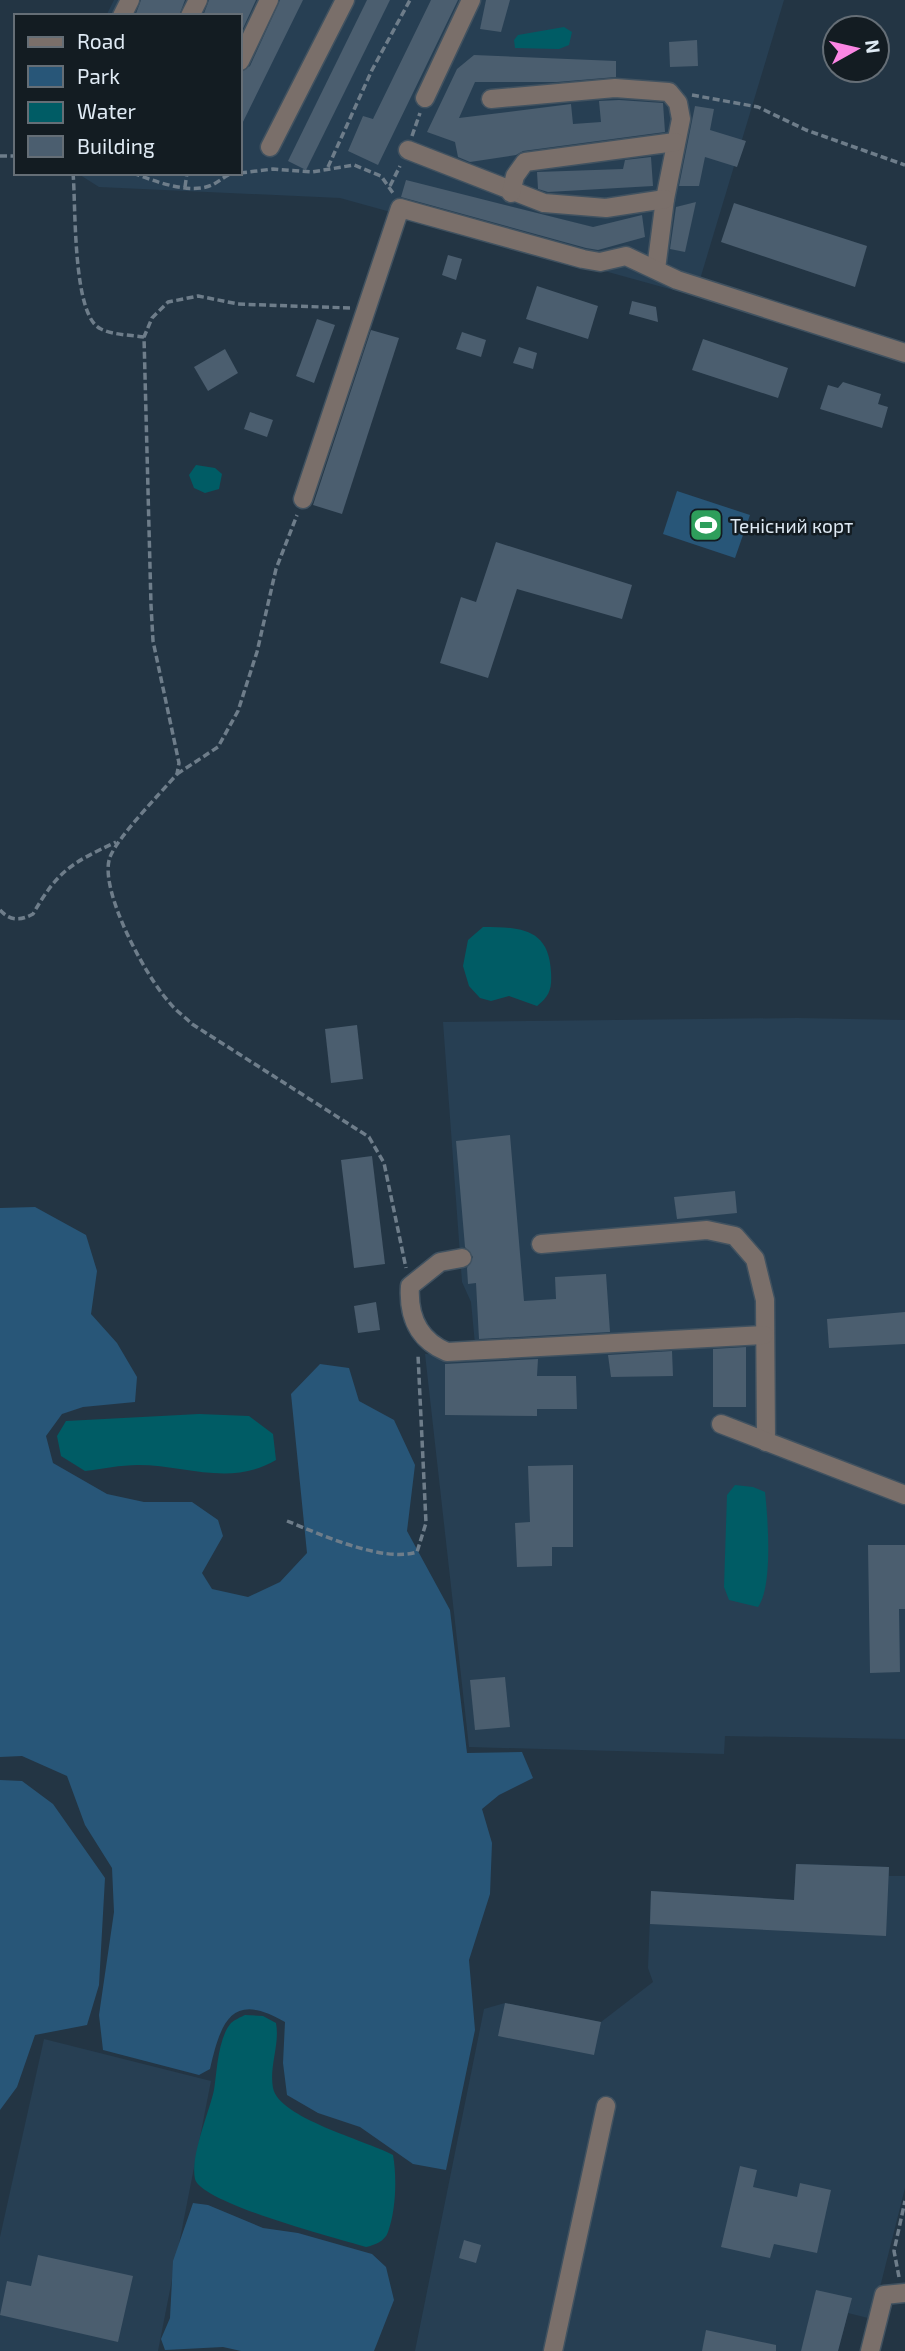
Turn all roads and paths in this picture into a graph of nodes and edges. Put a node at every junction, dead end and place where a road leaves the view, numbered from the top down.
1 (269, 0) edge
2 (345, 0) edge
3 (410, 0) edge
4 (471, 0) edge
5 (242, 57) edge
6 (669, 92) junction
7 (425, 98) joint
8 (491, 99) dead end
9 (675, 142) junction
10 (271, 147) dead end
11 (408, 150) junction
12 (905, 165) edge
13 (328, 167) junction
14 (242, 173) edge
15 (73, 175) edge
16 (140, 175) edge
17 (187, 175) edge
18 (230, 175) edge
19 (390, 186) junction
20 (185, 187) junction
21 (511, 193) junction
22 (665, 199) junction
23 (400, 208) junction
24 (656, 269) junction
25 (366, 307) junction
26 (144, 337) junction
27 (905, 353) edge
28 (303, 499) joint
29 (177, 774) junction
30 (118, 842) junction
31 (0, 910) edge
32 (0, 916) edge
33 (6, 917) junction
34 (541, 1244) dead end
35 (462, 1258) dead end
36 (410, 1286) junction
37 (764, 1335) junction
38 (422, 1336) junction
39 (721, 1423) dead end
40 (766, 1442) junction
41 (905, 1494) edge
42 (287, 1521) dead end
43 (606, 2106) dead end
44 (905, 2201) edge
45 (905, 2293) edge
46 (884, 2295) junction
47 (553, 2351) edge
48 (870, 2351) edge

1 - 5 lane
2 - 10 lane
3 - 13 path
4 - 7 lane
6 - 8 lane
6 - 9 lane
6 - 12 path
7 - 11 path
9 - 21 lane
9 - 22 lane
11 - 19 path
11 - 21 lane
13 - 14 path
13 - 19 path
15 - 26 path
16 - 20 path
17 - 20 path
18 - 20 path
19 - 23 path
21 - 22 lane
22 - 24 lane
23 - 24 lane
23 - 25 lane
24 - 27 lane
25 - 26 path
25 - 28 lane
26 - 29 path
28 - 29 path
29 - 30 path
30 - 33 path
30 - 36 path
31 - 33 path
32 - 33 path
34 - 37 lane
35 - 36 lane
36 - 38 lane
37 - 38 lane
37 - 40 lane
38 - 42 path
39 - 40 lane
40 - 41 lane
43 - 47 lane
44 - 46 path
45 - 46 lane
46 - 48 lane

